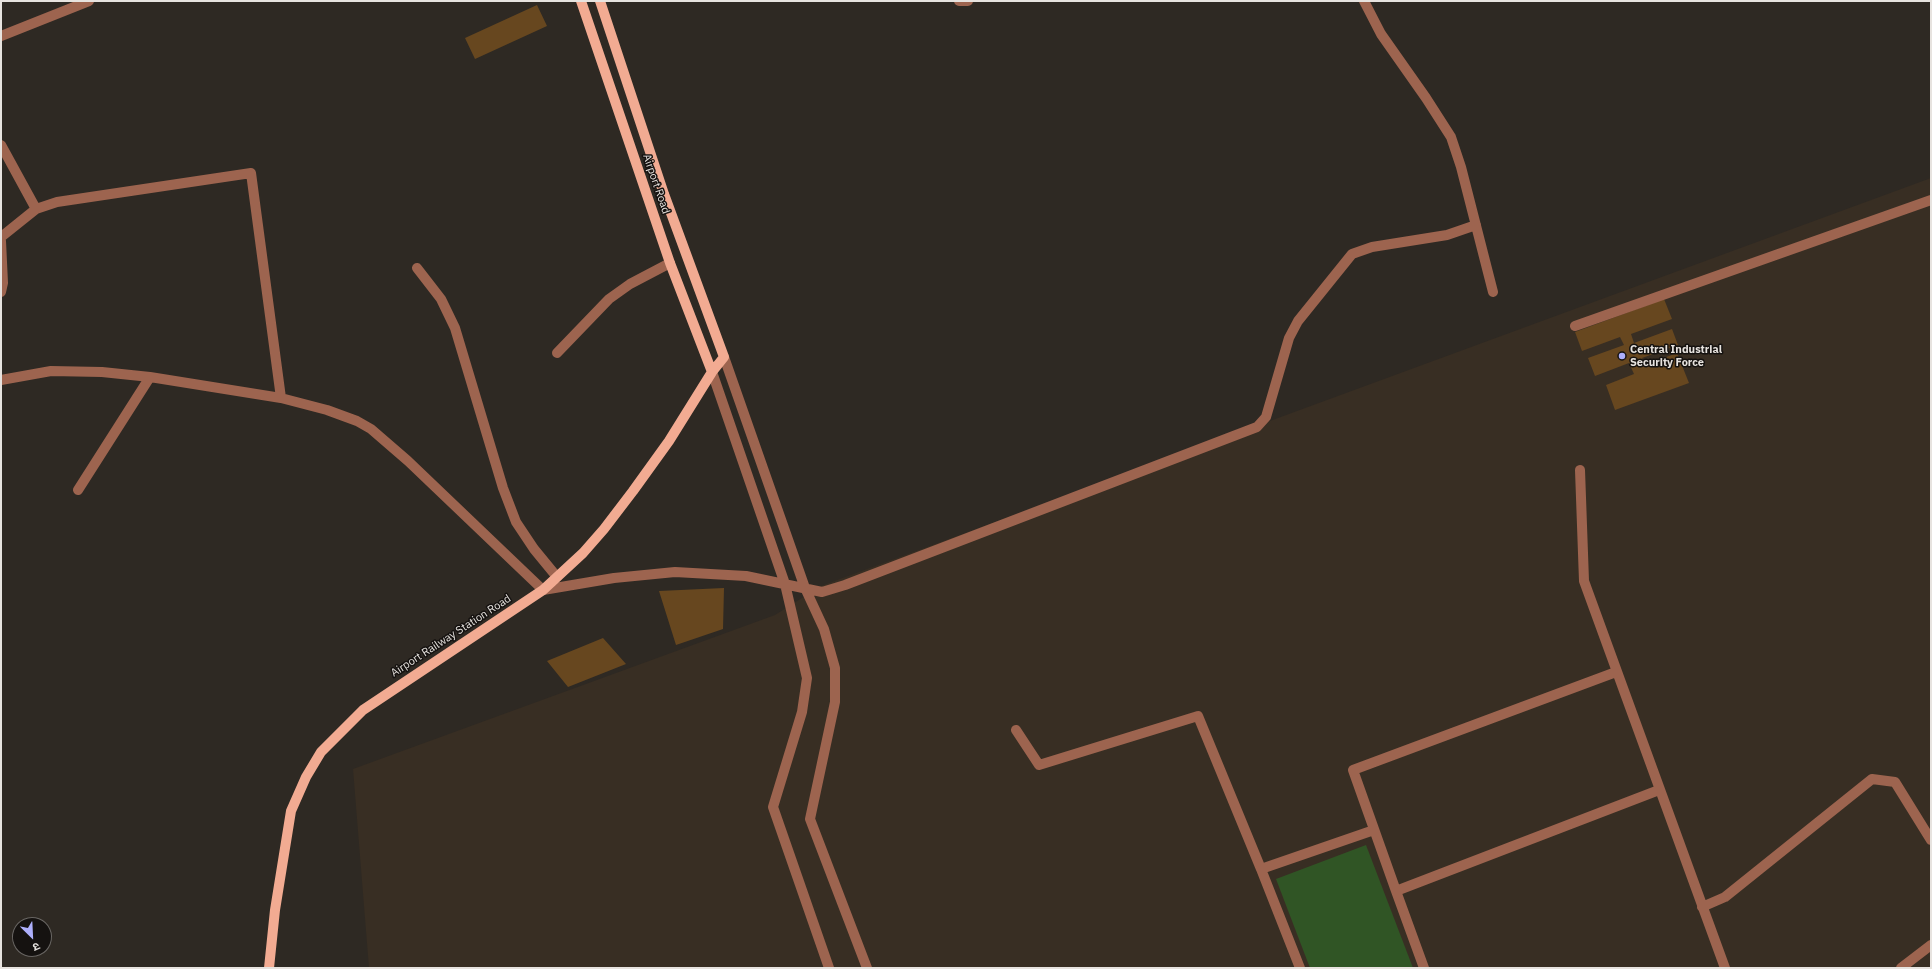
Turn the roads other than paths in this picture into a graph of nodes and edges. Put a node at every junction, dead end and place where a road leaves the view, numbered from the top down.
1 (89, 1) edge
2 (580, 1) edge
3 (600, 1) edge
4 (959, 1) edge
5 (968, 1) edge
6 (1364, 1) edge
7 (1, 36) edge
8 (1, 145) edge
9 (1931, 200) edge
10 (36, 209) junction
11 (1476, 225) junction
12 (1, 238) edge
13 (1, 241) edge
14 (670, 263) junction
15 (417, 268) dead end
16 (1, 292) edge
17 (1493, 292) dead end
18 (1575, 326) dead end
19 (557, 353) dead end
20 (724, 357) junction
21 (712, 372) junction
22 (150, 377) junction
23 (1, 380) edge
24 (281, 398) junction
25 (1580, 470) dead end
26 (78, 490) dead end
27 (557, 577) junction
28 (785, 584) junction
29 (805, 588) junction
30 (543, 590) junction
31 (1616, 672) junction
32 (1016, 730) dead end
33 (1659, 790) junction
34 (1374, 830) junction
35 (1931, 840) edge
36 (1261, 870) junction
37 (1396, 891) junction
38 (1702, 907) junction
39 (1931, 945) edge
40 (269, 968) edge
41 (829, 968) edge
42 (867, 968) edge
43 (1300, 968) edge
44 (1424, 968) edge
45 (1725, 968) edge
46 (1900, 968) edge

1 - 7 street
2 - 14 main road, Airport Road
3 - 20 main road
4 - 5 street
6 - 11 street
8 - 10 street
9 - 18 street
10 - 12 street
10 - 24 street
11 - 17 street
11 - 29 street
13 - 16 street
14 - 19 street
14 - 21 main road, Airport Road
15 - 27 street
20 - 21 main road, Airport Railway Station Road
20 - 29 street
21 - 27 main road, Airport Railway Station Road
21 - 28 street
22 - 23 street
22 - 24 street
22 - 26 street
24 - 30 street
25 - 31 street
27 - 30 main road, Airport Railway Station Road
28 - 29 street
28 - 30 street
28 - 41 street
29 - 42 street
30 - 40 main road, Airport Railway Station Road
31 - 33 street
31 - 34 street
32 - 36 street
33 - 37 street
33 - 38 street
34 - 36 street
34 - 37 street
35 - 38 street
36 - 43 street
37 - 44 street
38 - 45 street
39 - 46 street

